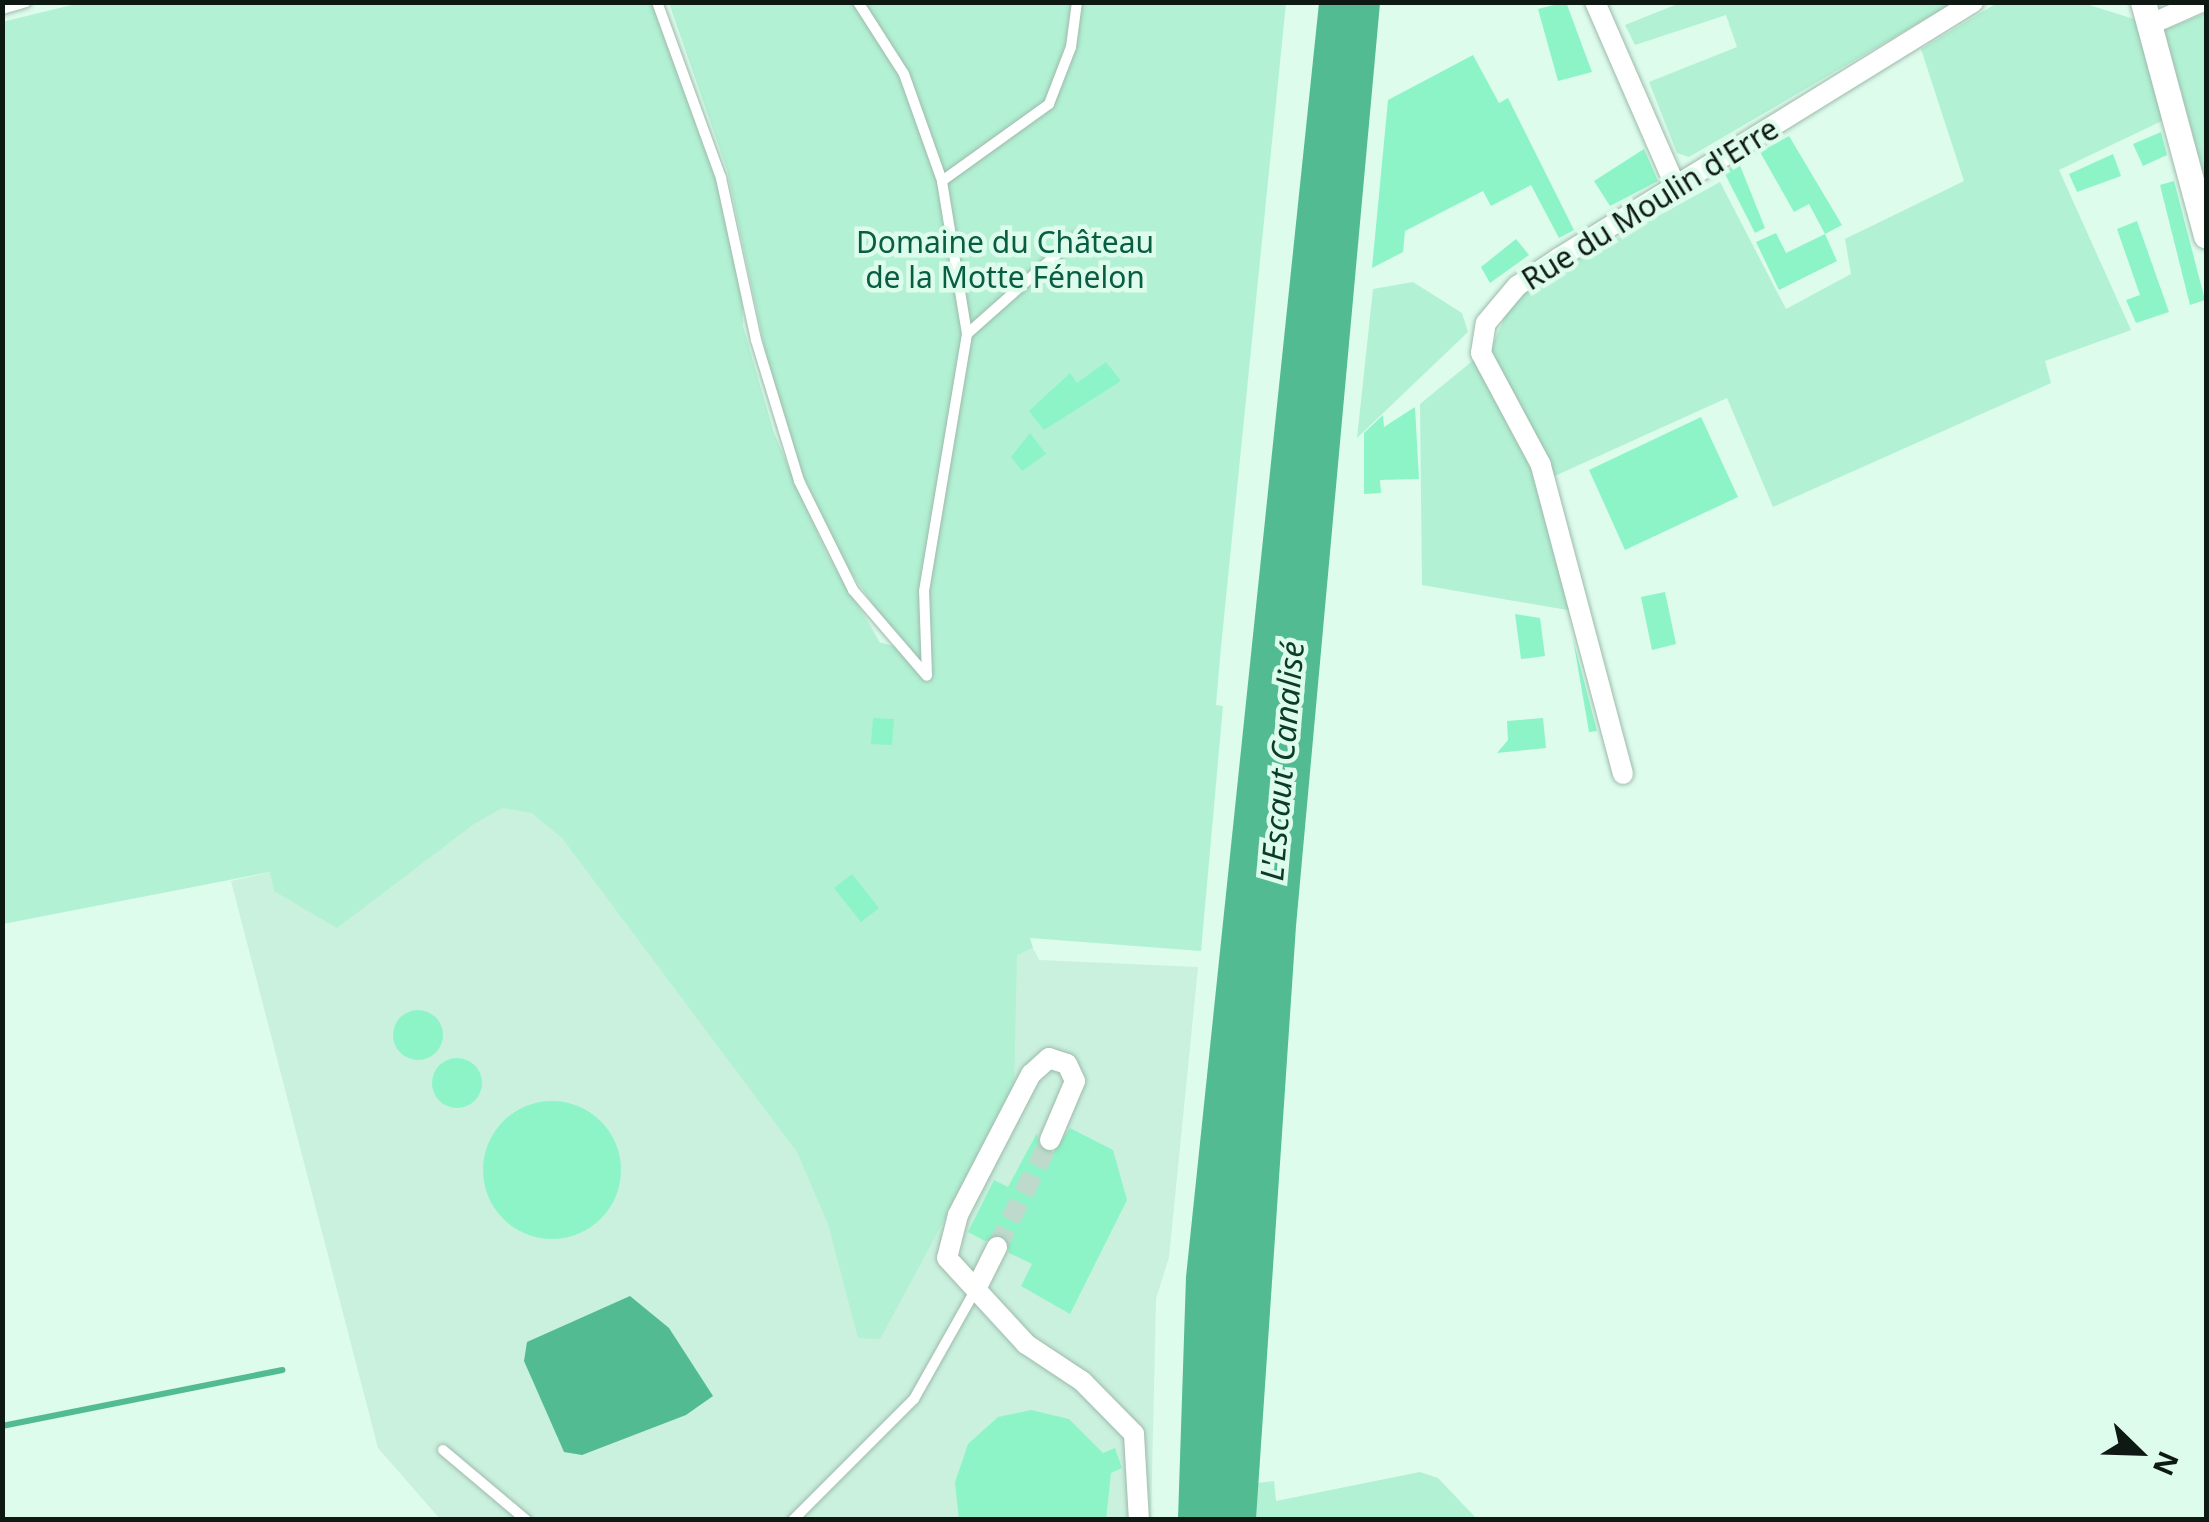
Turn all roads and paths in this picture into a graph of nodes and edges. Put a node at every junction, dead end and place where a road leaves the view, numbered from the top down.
1 (26, 2) edge
2 (657, 2) edge
3 (858, 2) edge
4 (1077, 2) edge
5 (1595, 2) edge
6 (1973, 2) edge
7 (2201, 2) edge
8 (2, 10) edge
9 (2147, 13) edge
10 (942, 181) junction
11 (1674, 184) junction
12 (2206, 236) edge
13 (1093, 242) dead end
14 (967, 334) junction
15 (1623, 774) dead end
16 (1050, 1140) tunnel mouth
17 (997, 1247) tunnel mouth
18 (976, 1289) junction
19 (443, 1450) dead end
20 (526, 1520) edge
21 (793, 1520) edge
22 (1139, 1520) edge

1 - 8 lane
2 - 14 lane
3 - 10 lane
4 - 10 lane
5 - 11 street
6 - 11 street, Rue du Moulin d'Erre
7 - 9 street
9 - 12 street
10 - 14 lane
11 - 15 street, Rue du Moulin d'Erre
13 - 14 lane
16 - 18 street
17 - 18 street
18 - 21 lane
18 - 22 street
19 - 20 lane

